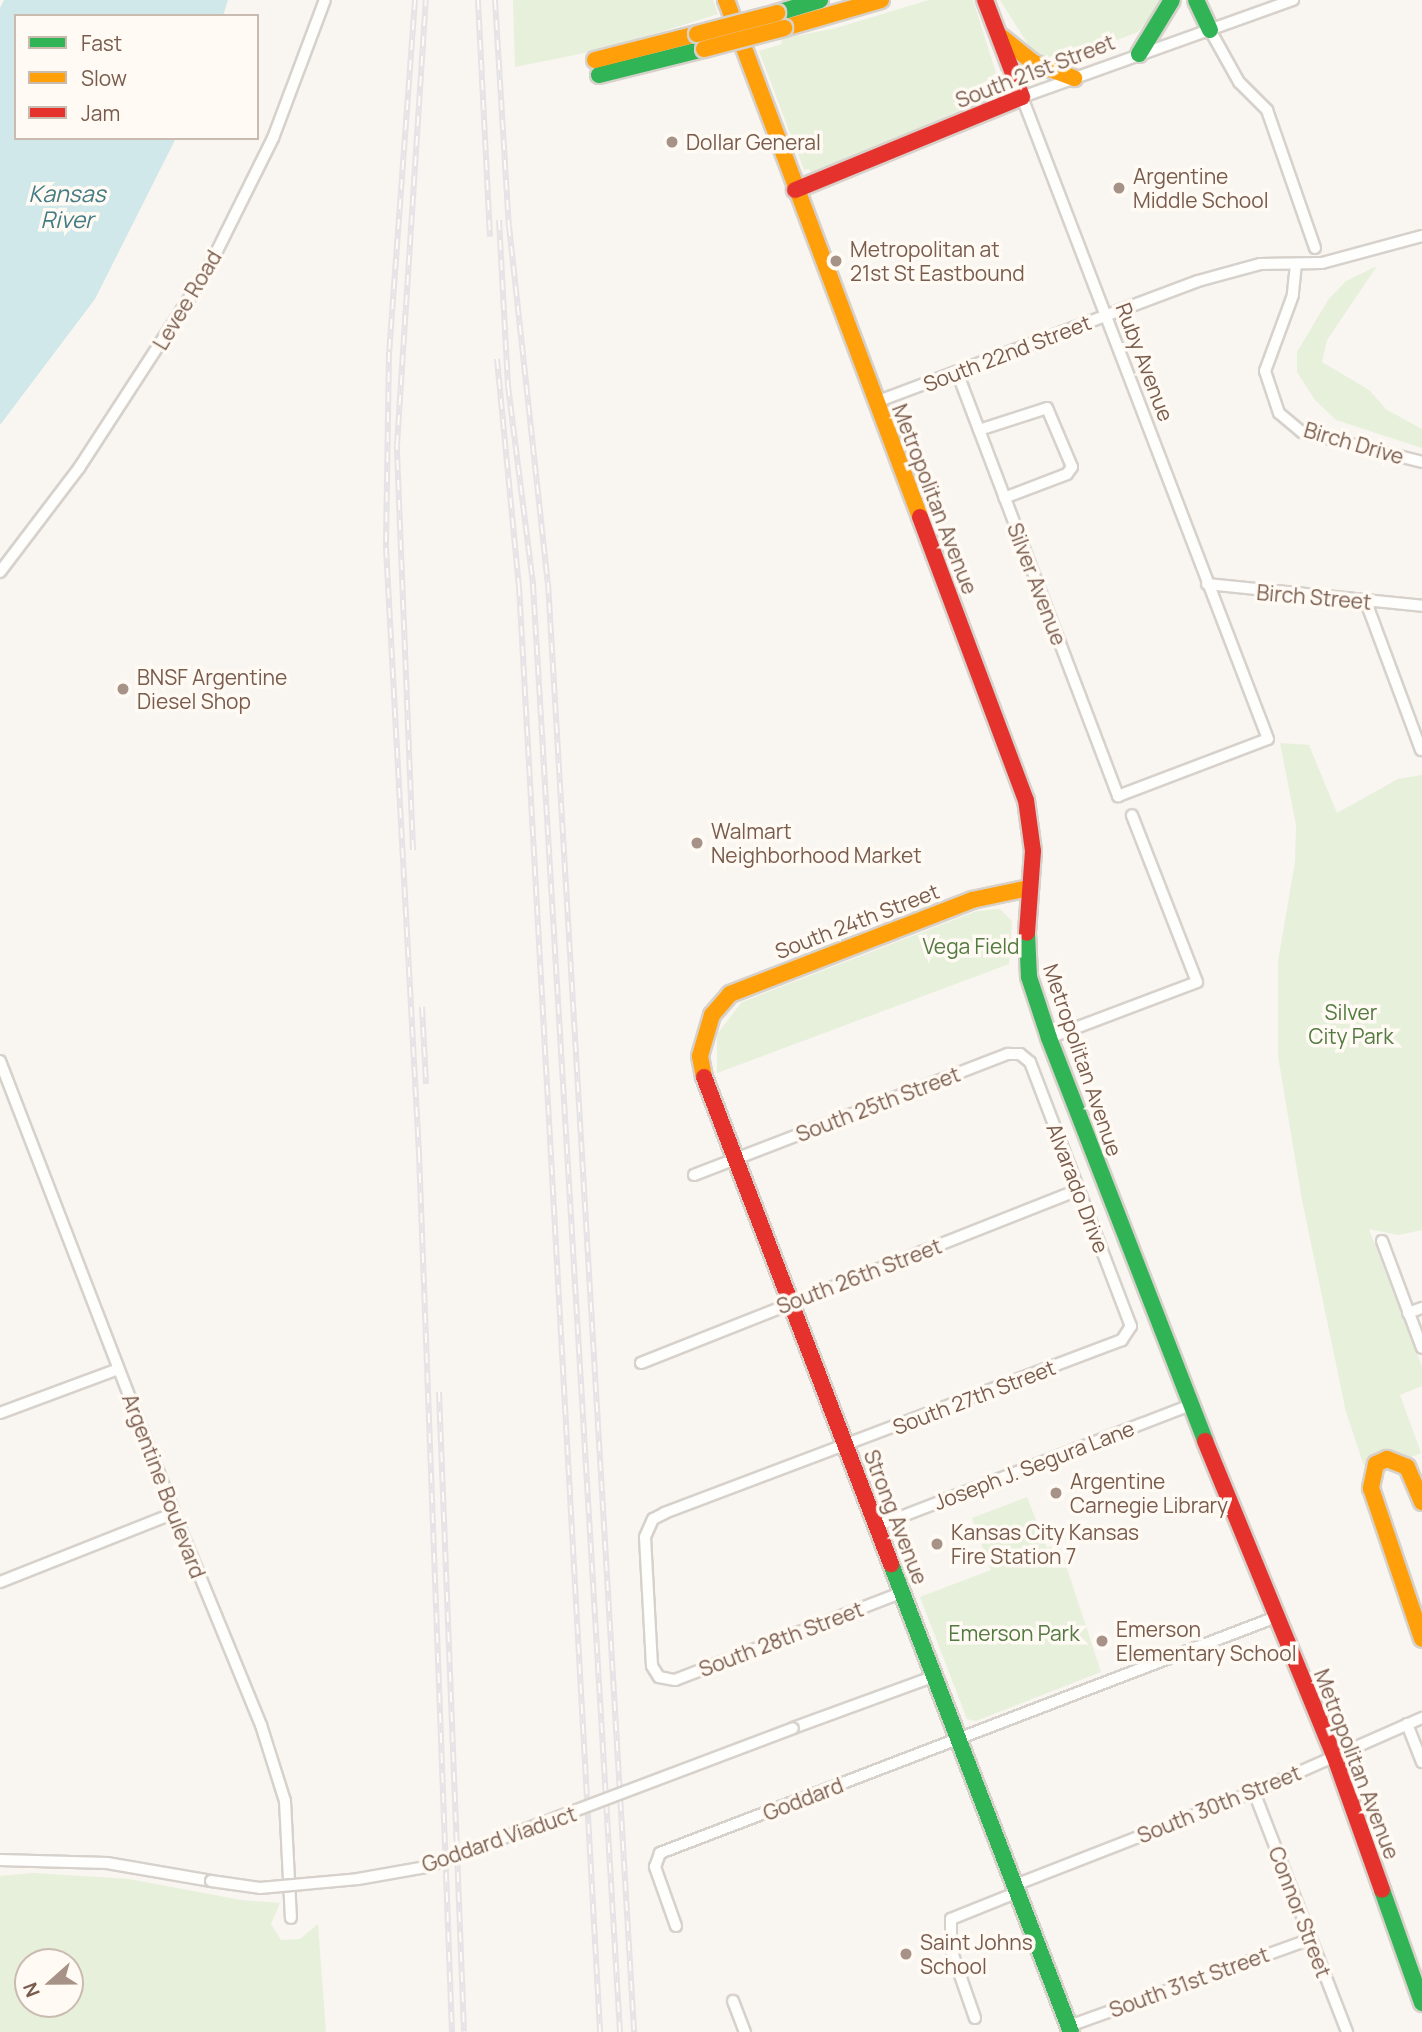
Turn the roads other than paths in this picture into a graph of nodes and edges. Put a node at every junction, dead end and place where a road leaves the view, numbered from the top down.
1 (325, 0) edge
2 (726, 0) edge
3 (820, 0) edge
4 (881, 0) edge
5 (985, 0) edge
6 (1172, 0) edge
7 (1196, 0) edge
8 (1207, 0) edge
9 (1293, 0) edge
10 (780, 20) junction
11 (1210, 30) junction
12 (997, 33) junction
13 (1139, 54) junction
14 (597, 67) dead end
15 (1074, 78) junction
16 (1022, 97) junction
17 (795, 190) junction
18 (1422, 236) edge
19 (1315, 248) dead end
20 (1296, 264) junction
21 (1104, 316) junction
22 (957, 372) junction
23 (876, 402) junction
24 (979, 430) junction
25 (1422, 462) edge
26 (1004, 498) junction
27 (0, 572) edge
28 (1207, 584) junction
29 (1366, 602) junction
30 (1422, 606) edge
31 (1268, 738) joint
32 (1421, 750) edge
33 (1132, 815) dead end
34 (1030, 888) junction
35 (712, 1015) joint
36 (1049, 1038) junction
37 (1020, 1054) joint
38 (0, 1061) edge
39 (736, 1159) junction
40 (694, 1175) dead end
41 (1078, 1190) junction
42 (1382, 1241) dead end
43 (791, 1302) junction
44 (1422, 1308) edge
45 (1408, 1313) junction
46 (1131, 1326) joint
47 (1422, 1348) edge
48 (641, 1363) dead end
49 (118, 1369) junction
50 (1191, 1405) junction
51 (0, 1413) edge
52 (846, 1446) junction
53 (1418, 1477) edge
54 (1422, 1502) edge
55 (174, 1513) junction
56 (877, 1526) junction
57 (0, 1581) edge
58 (903, 1592) junction
59 (1276, 1617) junction
60 (1422, 1639) edge
61 (935, 1676) junction
62 (659, 1677) joint
63 (1422, 1718) edge
64 (1408, 1724) junction
65 (960, 1740) junction
66 (1334, 1755) junction
67 (1422, 1762) edge
68 (1254, 1793) junction
69 (0, 1860) edge
70 (1017, 1889) junction
71 (291, 1918) dead end
72 (676, 1926) dead end
73 (1310, 1939) junction
74 (733, 2001) dead end
75 (1422, 2003) edge
76 (975, 2018) dead end
77 (1070, 2029) edge
78 (745, 2032) edge
79 (1347, 2032) edge

1 - 27 street, Levee Road
2 - 17 main road, Metropolitan Avenue
3 - 10 main road
4 - 10 main road
5 - 12 main road, Ruby Avenue
6 - 13 main road
7 - 11 main road
8 - 11 main road
9 - 11 street, South 21st Street
10 - 14 main road, bridge
11 - 13 street, South 21st Street
11 - 19 street
12 - 15 main road
12 - 16 main road, Ruby Avenue
13 - 15 street, South 21st Street
15 - 16 street, South 21st Street
16 - 17 main road, South 21st Street
16 - 21 street, Ruby Avenue
17 - 23 main road, Metropolitan Avenue
18 - 20 street, South 22nd Street
20 - 21 street, South 22nd Street
20 - 25 street, Birch Drive
21 - 22 street, South 22nd Street
21 - 28 street, Ruby Avenue
22 - 23 street, South 22nd Street
22 - 24 street, Silver Avenue
23 - 34 main road, Metropolitan Avenue
24 - 26 street, Silver Avenue
24 - 26 street
26 - 31 street, Silver Avenue
28 - 29 street, Birch Street
28 - 31 street, Ruby Avenue
29 - 30 street, Birch Street
29 - 32 street
33 - 36 street
34 - 35 main road, South 24th Street
34 - 36 main road, Metropolitan Avenue
35 - 39 main road, Strong Avenue
36 - 50 main road, Metropolitan Avenue
37 - 39 street, South 25th Street
37 - 41 street, Alvarado Drive
38 - 49 street, Argentine Boulevard
39 - 40 street, South 25th Street
39 - 43 main road, Strong Avenue
41 - 43 street, South 26th Street
41 - 46 street, Alvarado Drive
42 - 45 street
43 - 48 street, South 26th Street
43 - 52 main road, Strong Avenue
44 - 45 street
45 - 47 street
46 - 52 street, South 27th Street
49 - 51 street
49 - 55 street, Argentine Boulevard
50 - 56 street, Joseph J. Segura Lane
50 - 59 main road, Metropolitan Avenue
52 - 56 main road, Strong Avenue
52 - 62 street, South 27th Street
53 - 54 main road
53 - 60 main road
55 - 57 street
55 - 71 street, Argentine Boulevard
56 - 58 main road, Strong Avenue
58 - 61 main road, Strong Avenue
58 - 62 street, South 28th Street
59 - 65 street, Goddard
59 - 66 main road, Metropolitan Avenue
61 - 65 main road, Strong Avenue
61 - 69 street, Goddard Viaduct, bridge
63 - 64 street, South 30th Street
64 - 66 street, South 30th Street
64 - 67 street
65 - 70 main road, Strong Avenue
65 - 72 street, Goddard
66 - 68 street, South 30th Street
66 - 75 main road, Metropolitan Avenue
68 - 70 street, South 30th Street
68 - 73 street, Connor Street
70 - 76 street, South 30th Street
70 - 77 main road, Strong Avenue
73 - 77 street, South 31st Street
73 - 79 street, Connor Street
74 - 78 street

